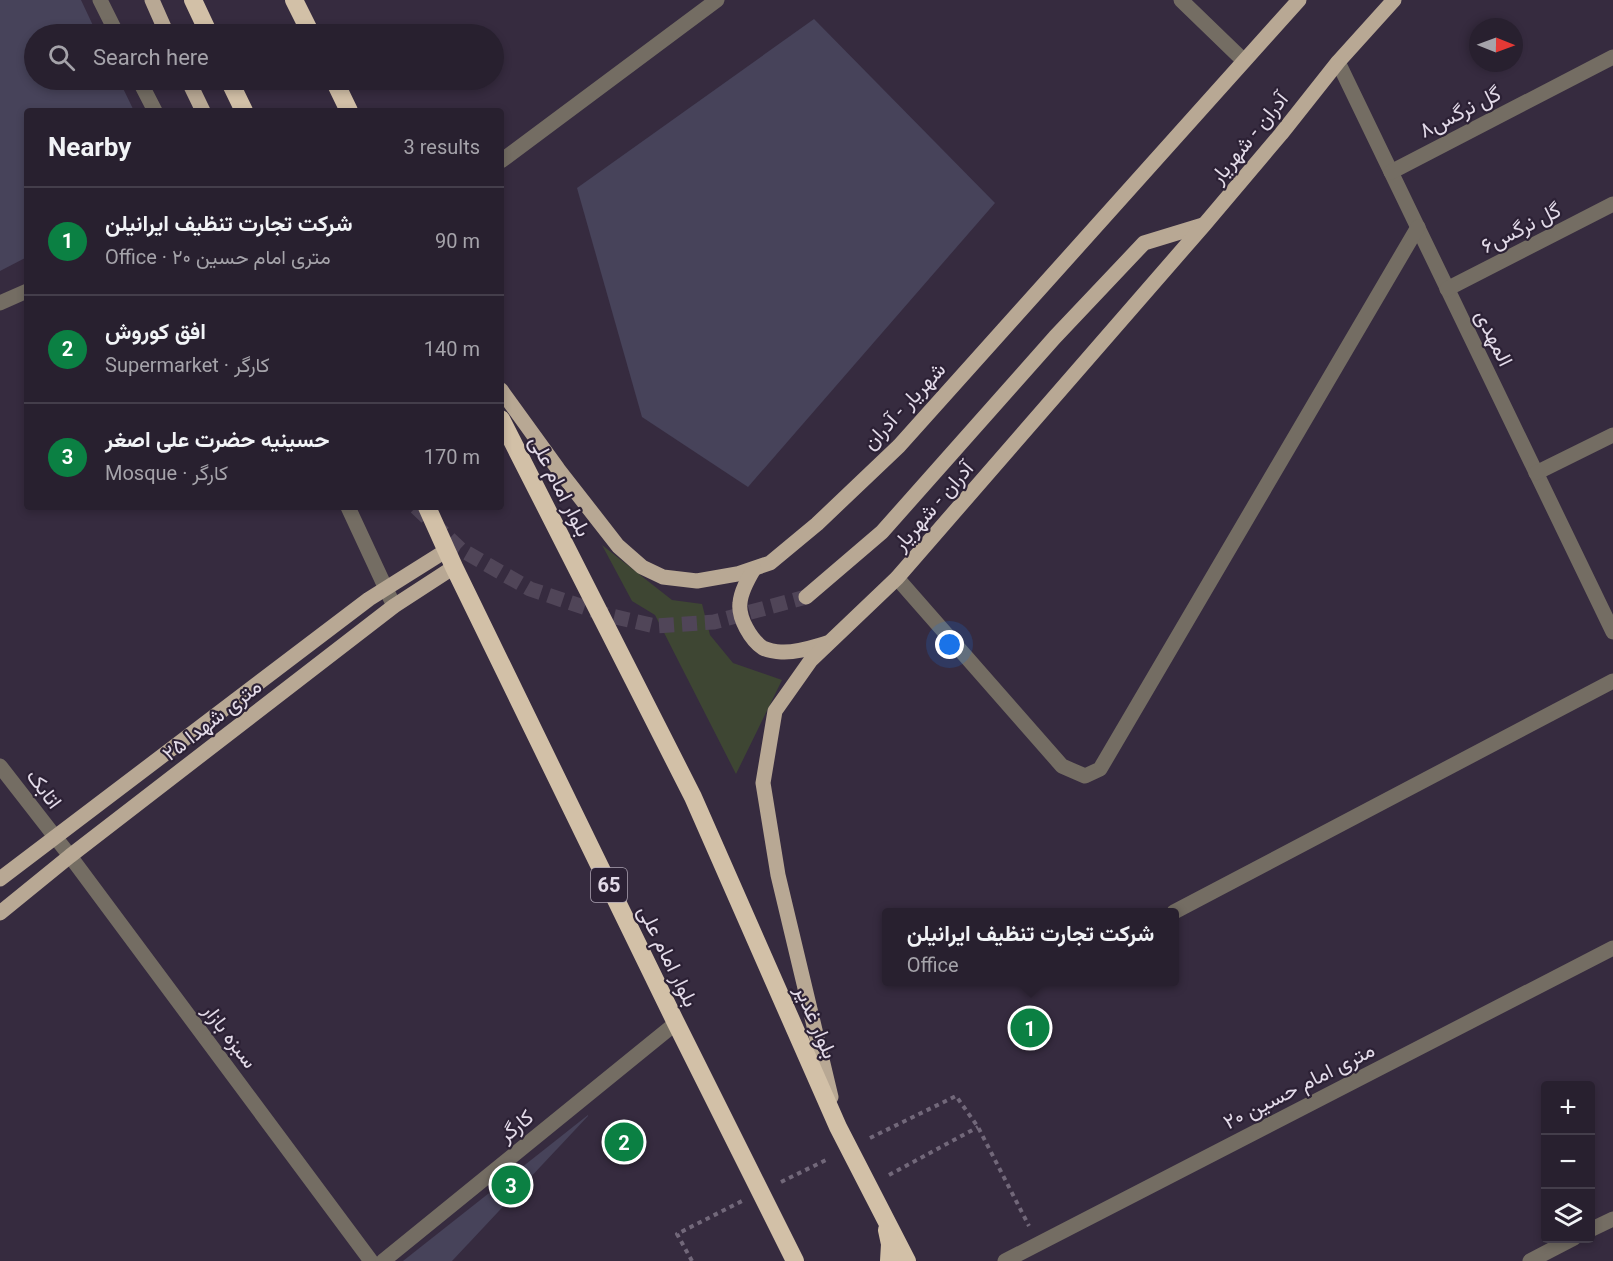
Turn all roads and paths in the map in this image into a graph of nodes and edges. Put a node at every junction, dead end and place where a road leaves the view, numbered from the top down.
1 (100, 0) edge
2 (152, 0) edge
3 (193, 0) edge
4 (294, 0) edge
5 (717, 0) edge
6 (1181, 0) edge
7 (1299, 0) edge
8 (1394, 0) edge
9 (112, 24) edge
10 (163, 24) edge
11 (204, 24) edge
12 (306, 24) edge
13 (1613, 57) edge
14 (1244, 61) junction
15 (1338, 62) junction
16 (145, 90) edge
17 (193, 90) edge
18 (234, 90) edge
19 (339, 90) edge
20 (154, 108) edge
21 (202, 108) edge
22 (243, 108) edge
23 (348, 108) edge
24 (504, 159) edge
25 (1391, 172) junction
26 (1613, 204) edge
27 (1204, 225) junction
28 (1418, 227) junction
29 (1447, 289) junction
30 (24, 292) edge
31 (0, 303) edge
32 (504, 394) edge
33 (504, 425) edge
34 (1613, 435) edge
35 (1536, 473) junction
36 (349, 510) edge
37 (428, 510) edge
38 (450, 559) junction
39 (754, 569) junction
40 (897, 578) junction
41 (385, 589) junction
42 (806, 597) tunnel mouth
43 (394, 606) junction
44 (1613, 632) edge
45 (828, 643) junction
46 (1613, 681) edge
47 (0, 766) edge
48 (693, 797) joint
49 (54, 837) junction
50 (70, 856) junction
51 (0, 879) edge
52 (1179, 909) edge
53 (0, 913) edge
54 (1613, 948) edge
55 (676, 1023) junction
56 (838, 1126) junction
57 (978, 1127) junction
58 (870, 1138) dead end
59 (838, 1154) dead end
60 (773, 1186) dead end
61 (869, 1186) junction
62 (752, 1197) dead end
63 (884, 1215) junction
64 (1613, 1219) edge
65 (1595, 1228) edge
66 (1038, 1243) junction
67 (1566, 1243) edge
68 (371, 1261) edge
69 (383, 1261) edge
70 (692, 1261) edge
71 (795, 1261) edge
72 (889, 1261) edge
73 (907, 1261) edge
74 (1005, 1261) edge
75 (1530, 1261) edge

1 - 9 street
2 - 10 main road
3 - 11 highway
4 - 12 highway
5 - 24 street
6 - 14 street
7 - 14 main road, شهریار - آدران
8 - 15 main road, آدران - شهریار
13 - 25 street, گل نرگس۸
14 - 39 main road, شهریار - آدران
15 - 25 street, المهدی
15 - 27 main road, آدران - شهریار
16 - 20 street
17 - 21 main road
18 - 22 highway
19 - 23 highway
25 - 28 street, المهدی
26 - 29 street, گل نرگس۶
27 - 40 main road, آدران - شهریار
27 - 42 main road
28 - 29 street, المهدی
28 - 40 street
29 - 35 street, المهدی
30 - 31 street
32 - 39 main road, شهریار - آدران
33 - 48 highway, بلوار امام علی
34 - 35 street
35 - 44 street, المهدی
36 - 41 street
37 - 38 highway, بلوار امام علی / 65
38 - 41 main road, ۲۵ متری شهدا
38 - 43 main road, ۲۵ متری شهدا
38 - 55 highway, بلوار امام علی / 65
39 - 45 main road
40 - 45 main road, آدران - شهریار
41 - 43 street
41 - 49 main road, ۲۵ متری شهدا
43 - 50 main road, ۲۵ متری شهدا
45 - 56 main road, آدران - شهریار
46 - 52 street
47 - 49 street, اتابک
48 - 56 highway, بلوار غدیر
49 - 50 street, سبزه بازار
49 - 51 main road, ۲۵ متری شهدا
50 - 53 main road, ۲۵ متری شهدا
50 - 68 street, سبزه بازار
54 - 66 street, ۲۰ متری امام حسین
55 - 69 street, کارگر
55 - 71 highway, بلوار امام علی / 65
56 - 61 highway, بلوار غدیر
57 - 58 path
57 - 61 path
57 - 66 path
59 - 60 path
61 - 63 highway, بلوار غدیر
62 - 70 path
63 - 72 highway
63 - 73 highway, بلوار غدیر
64 - 65 street
66 - 74 street, ۲۰ متری امام حسین
67 - 75 street

